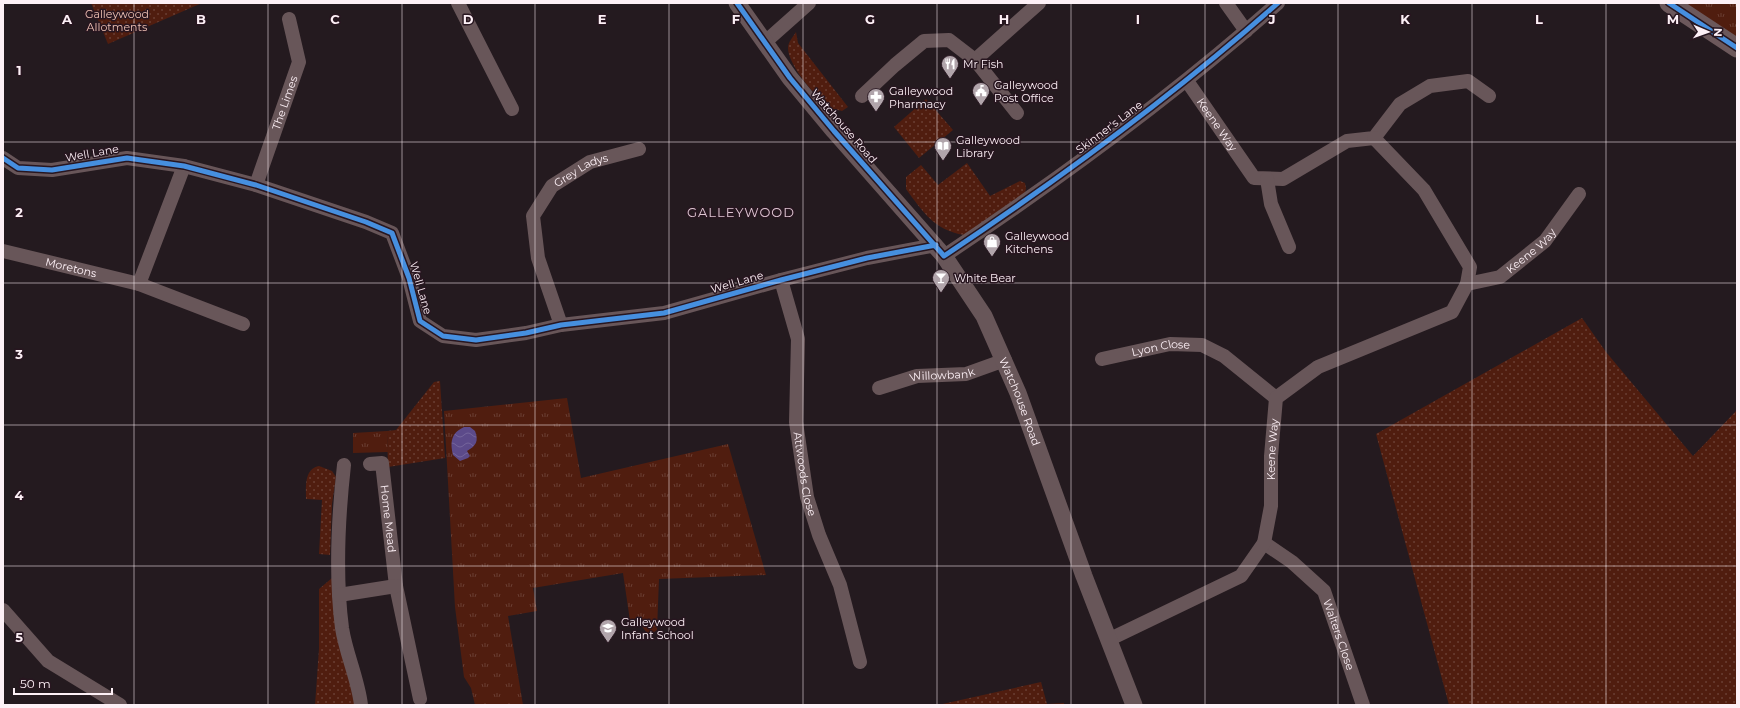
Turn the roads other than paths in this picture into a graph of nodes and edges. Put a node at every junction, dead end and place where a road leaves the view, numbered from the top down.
1 (458, 3) edge
2 (737, 3) edge
3 (809, 3) edge
4 (1040, 3) edge
5 (1226, 3) edge
6 (1278, 3) edge
7 (1669, 3) edge
8 (289, 19) dead end
9 (1246, 31) junction
10 (764, 43) junction
11 (1737, 48) edge
12 (975, 60) junction
13 (1187, 81) junction
14 (862, 96) dead end
15 (1489, 96) dead end
16 (512, 109) dead end
17 (1017, 113) dead end
18 (1374, 138) junction
19 (639, 149) dead end
20 (3, 158) edge
21 (184, 166) junction
22 (1267, 179) junction
23 (256, 185) junction
24 (1579, 194) dead end
25 (1289, 247) dead end
26 (940, 250) junction
27 (3, 251) edge
28 (781, 280) junction
29 (139, 284) junction
30 (1467, 284) junction
31 (243, 324) dead end
32 (561, 326) junction
33 (1102, 359) dead end
34 (1005, 360) junction
35 (879, 388) dead end
36 (1276, 398) junction
37 (370, 464) dead end
38 (344, 465) dead end
39 (1264, 543) junction
40 (396, 586) junction
41 (340, 595) junction
42 (3, 610) edge
43 (1108, 640) junction
44 (860, 662) dead end
45 (420, 700) dead end
46 (120, 705) edge
47 (361, 705) edge
48 (1134, 705) edge
49 (1363, 705) edge

1 - 16 street
2 - 10 street, Watchouse Road
3 - 10 street
4 - 12 street
5 - 9 street
6 - 9 street, Skinner's Lane
7 - 11 main road
8 - 23 street, The Limes
9 - 13 street, Skinner's Lane
10 - 26 street, Watchouse Road
12 - 14 street
12 - 17 street
13 - 22 street, Keene Way
13 - 26 street, Skinner's Lane
15 - 18 street
18 - 22 street, Keene Way
18 - 30 street
19 - 32 street, Grey Ladys
20 - 21 street, Well Lane
21 - 23 street, Well Lane
21 - 29 street
22 - 25 street
23 - 32 street, Well Lane
24 - 30 street, Keene Way
26 - 28 street, Well Lane
26 - 34 street, Watchouse Road
27 - 29 street, Moretons
28 - 32 street, Well Lane
28 - 44 street, Attwoods Close
29 - 31 street, Moretons
30 - 36 street
33 - 36 street, Lyon Close
34 - 35 street, Willowbank
34 - 43 street, Watchouse Road
36 - 39 street, Keene Way
37 - 40 street, Home Mead
38 - 41 street
39 - 43 street, Keene Way
39 - 49 street, Walters Close
40 - 41 street
40 - 45 street, Home Mead
41 - 47 street
42 - 46 street
43 - 48 street, Watchouse Road

